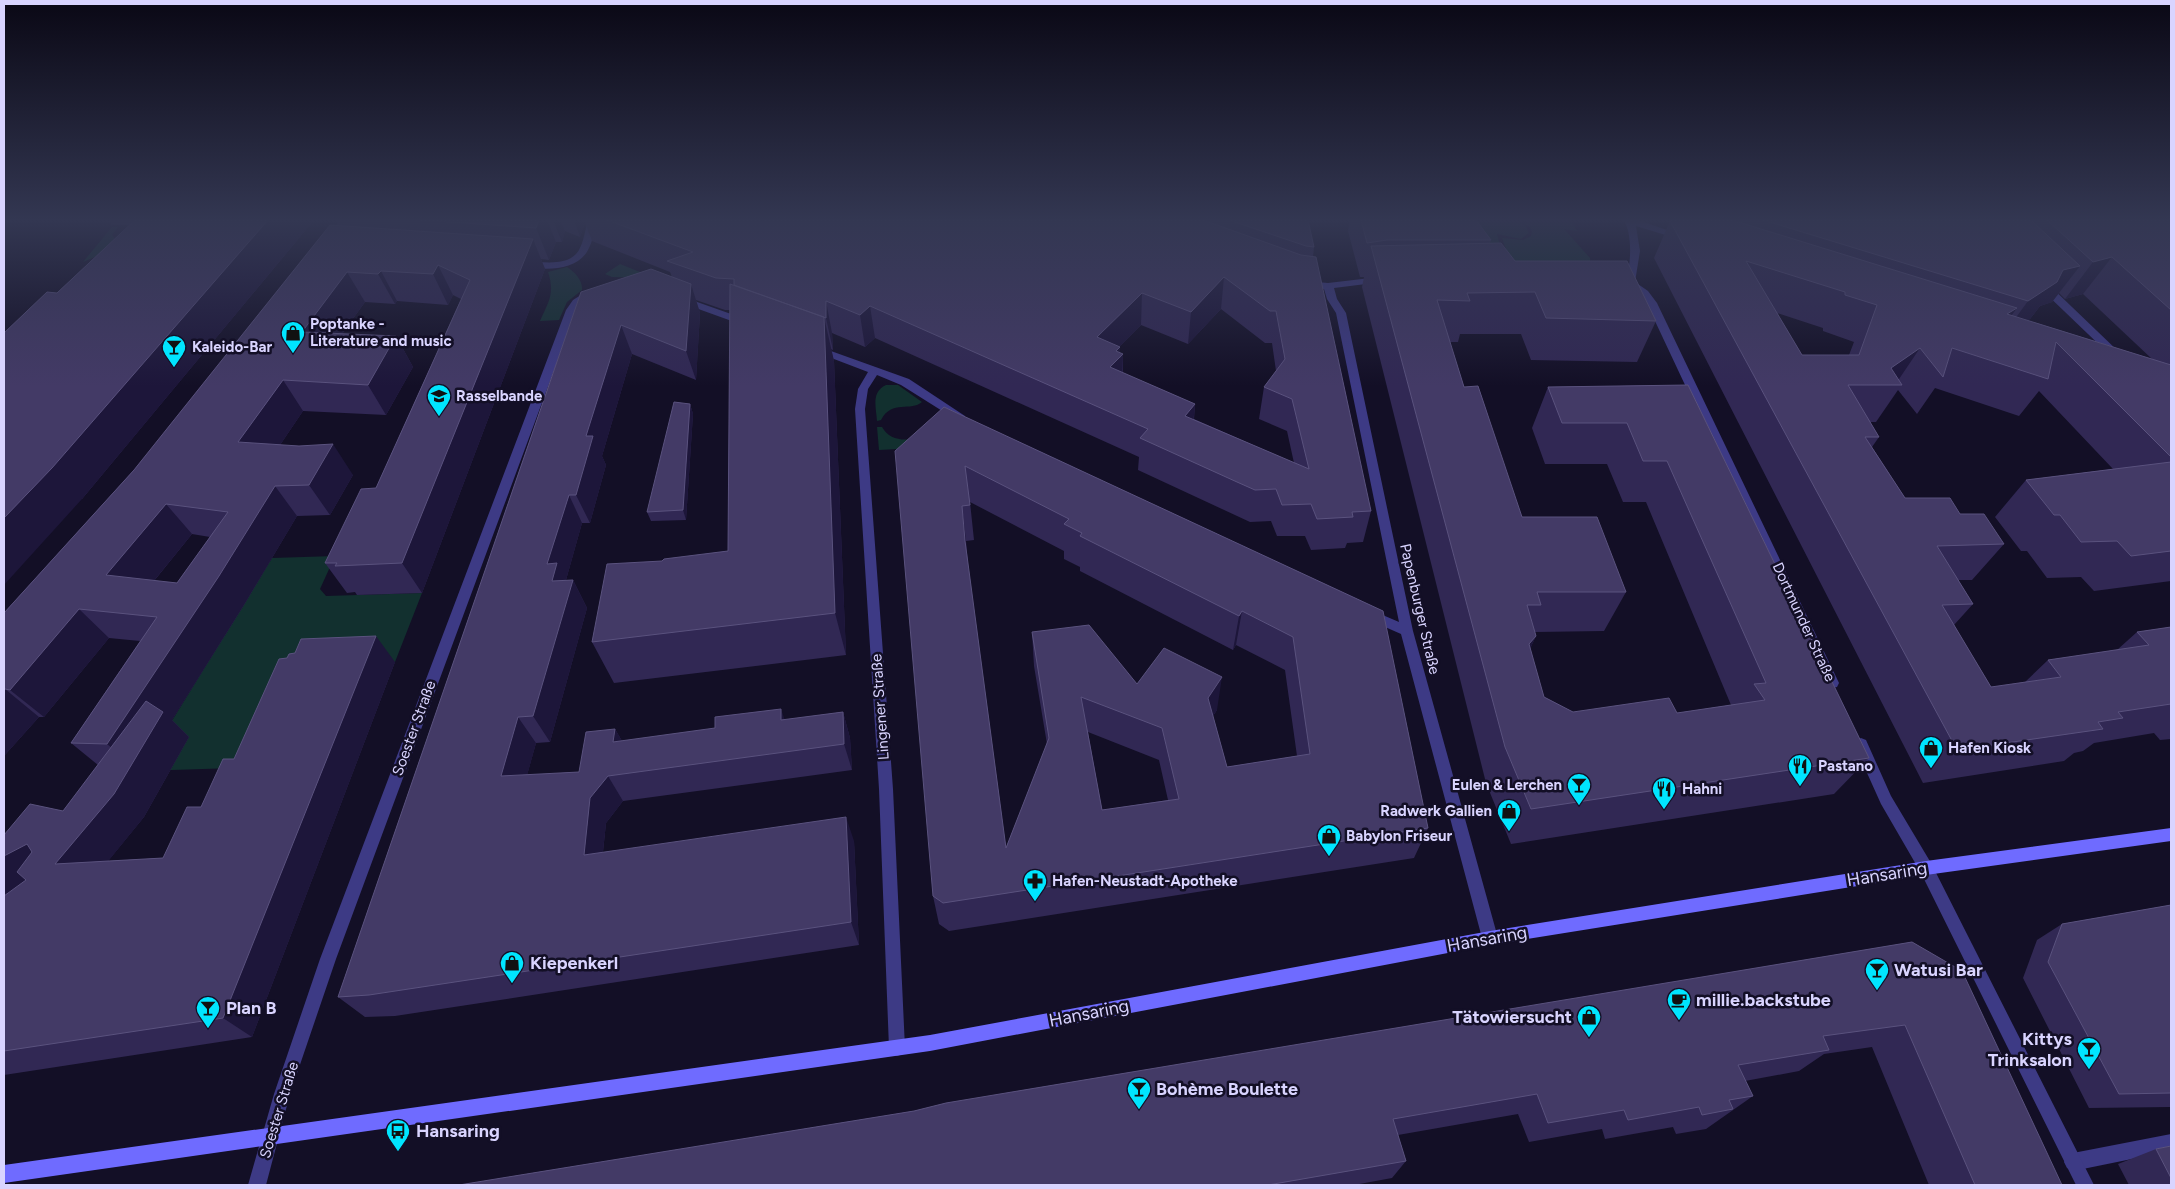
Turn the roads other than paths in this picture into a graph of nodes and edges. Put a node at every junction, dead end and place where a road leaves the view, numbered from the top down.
1 (1631, 275) edge
2 (1388, 280) edge
3 (1614, 280) edge
4 (2037, 280) edge
5 (1299, 283) edge
6 (1630, 283) junction
7 (1328, 286) junction
8 (599, 288) edge
9 (674, 297) edge
10 (757, 327) edge
11 (804, 344) edge
12 (2100, 360) edge
13 (875, 370) junction
14 (966, 420) edge
15 (1362, 611) edge
16 (1407, 631) junction
17 (1840, 699) edge
18 (1856, 735) edge
19 (2171, 834) edge
20 (1926, 868) junction
21 (1490, 938) junction
22 (897, 1048) junction
23 (268, 1136) junction
24 (2171, 1142) edge
25 (2073, 1162) junction
26 (4, 1174) edge
27 (257, 1185) edge
28 (2085, 1185) edge

1 - 6 street
2 - 7 street
3 - 6 street
4 - 12 street
5 - 7 street
6 - 17 street, Dortmunder Straße
7 - 16 street, Papenburger Straße
8 - 23 street, Soester Straße
9 - 10 street
11 - 13 street
13 - 14 street
13 - 22 street, Lingener Straße
15 - 16 street
16 - 21 street, Papenburger Straße
18 - 20 street
19 - 20 main road, Hansaring
20 - 21 main road, Hansaring
20 - 25 street
21 - 22 main road, Hansaring
22 - 23 main road, Hansaring
23 - 26 main road, Hansaring
23 - 27 street, Soester Straße
24 - 25 street
25 - 28 street

